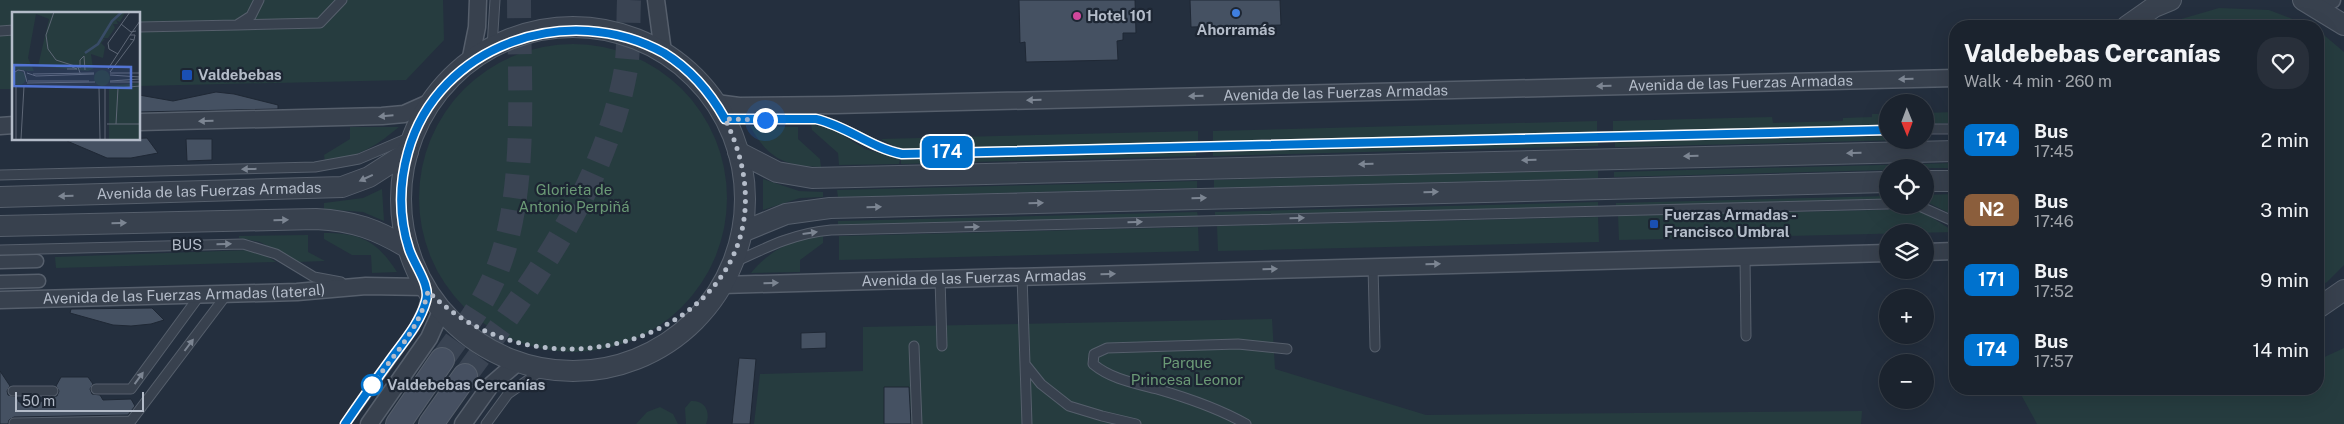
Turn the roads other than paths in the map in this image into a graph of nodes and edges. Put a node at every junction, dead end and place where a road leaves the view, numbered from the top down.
1 (259, 0) edge
2 (342, 0) edge
3 (478, 0) edge
4 (495, 0) edge
5 (656, 0) edge
6 (2161, 2) edge
7 (2317, 2) edge
8 (2136, 20) edge
9 (2344, 24) edge
10 (237, 25) junction
11 (140, 27) edge
12 (492, 48) junction
13 (663, 52) junction
14 (470, 62) junction
15 (1949, 78) edge
16 (432, 102) junction
17 (721, 111) junction
18 (140, 122) edge
19 (1934, 129) edge
20 (1949, 129) edge
21 (1879, 130) edge
22 (410, 144) junction
23 (1949, 151) edge
24 (738, 152) junction
25 (0, 175) edge
26 (1934, 181) edge
27 (1949, 181) edge
28 (1879, 182) edge
29 (0, 197) edge
30 (1879, 204) edge
31 (1934, 213) edge
32 (1949, 219) edge
33 (0, 226) edge
34 (742, 232) junction
35 (408, 248) junction
36 (0, 250) edge
37 (1949, 251) edge
38 (1934, 252) edge
39 (1879, 253) edge
40 (1745, 256) junction
41 (38, 261) dead end
42 (0, 262) edge
43 (733, 263) junction
44 (1373, 266) junction
45 (1022, 276) junction
46 (940, 278) junction
47 (39, 281) dead end
48 (0, 282) edge
49 (722, 284) junction
50 (366, 286) junction
51 (427, 289) junction
52 (227, 294) junction
53 (200, 295) junction
54 (0, 300) edge
55 (442, 309) junction
56 (1746, 336) dead end
57 (914, 346) dead end
58 (942, 346) dead end
59 (1375, 347) dead end
60 (1287, 349) dead end
61 (442, 360) tunnel mouth
62 (519, 361) junction
63 (1025, 364) junction
64 (545, 368) junction
65 (465, 376) tunnel mouth
66 (53, 390) dead end
67 (96, 390) dead end
68 (13, 391) dead end
69 (14, 423) edge
70 (345, 424) edge
71 (368, 424) edge
72 (398, 424) edge
73 (431, 424) edge
74 (463, 424) edge
75 (486, 424) edge
76 (917, 424) edge
77 (1027, 424) edge
78 (1136, 424) edge
79 (1246, 424) edge

1 - 10 lane
2 - 10 lane
3 - 14 street
4 - 12 lane
5 - 13 street
6 - 8 street
7 - 9 street
10 - 11 lane
12 - 13 street
12 - 14 street
13 - 17 street
14 - 16 street
15 -> 17 street, Avenida de las Fuerzas Armadas
16 -> 18 street
16 - 22 street
17 - 21 lane
17 - 24 street
19 - 20 lane
22 -> 25 lane
22 -> 29 street, Avenida de las Fuerzas Armadas
22 - 35 street
23 -> 24 street
24 - 34 street
26 - 27 street
34 -> 28 street
43 -> 30 lane
31 - 32 lane
33 -> 35 street, Avenida de las Fuerzas Armadas
34 - 43 street
35 - 51 street
36 -> 50 lane, BUS
37 - 38 street
39 - 40 street, Avenida de las Fuerzas Armadas
44 -> 40 street, Avenida de las Fuerzas Armadas
40 - 56 lane
41 - 42 street
43 - 49 street
45 -> 44 street, Avenida de las Fuerzas Armadas
44 - 59 lane
45 - 46 street, Avenida de las Fuerzas Armadas
45 - 63 lane
49 -> 46 street, Avenida de las Fuerzas Armadas
46 - 58 lane
47 - 48 street
49 - 64 street
50 - 51 street
50 - 52 street, Avenida de las Fuerzas Armadas (lateral)
51 - 55 street
51 - 70 lane
52 - 53 street, Avenida de las Fuerzas Armadas (lateral)
69 -> 52 lane
53 - 54 street, Avenida de las Fuerzas Armadas (lateral)
67 -> 53 lane
55 - 62 street
55 - 71 street
57 - 76 lane
60 - 79 lane
61 - 72 main road
62 - 64 street
62 - 74 street
63 - 77 lane
63 - 78 lane
64 - 75 lane
65 - 73 main road
66 - 68 lane

